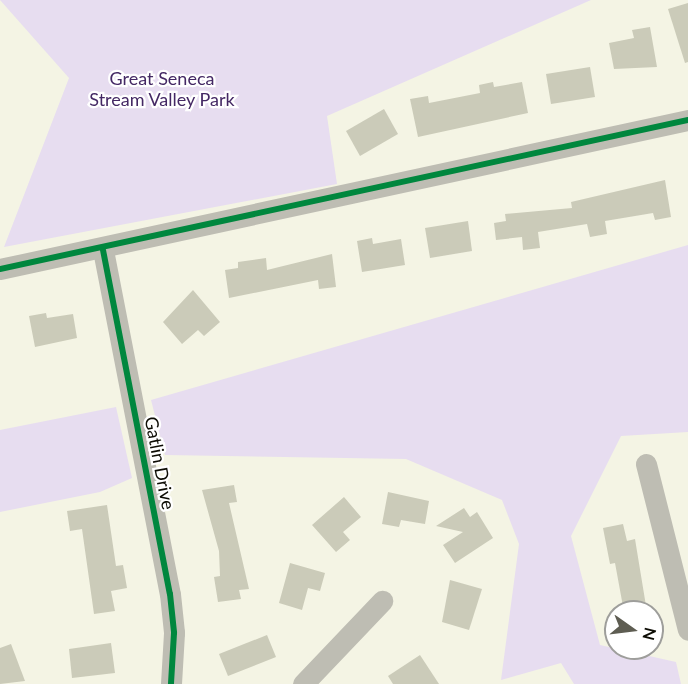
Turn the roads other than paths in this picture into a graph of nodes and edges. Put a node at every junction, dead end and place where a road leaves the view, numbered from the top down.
1 (688, 120) edge
2 (103, 250) junction
3 (0, 269) edge
4 (646, 464) dead end
5 (382, 601) dead end
6 (688, 630) edge
7 (171, 684) edge
8 (303, 684) edge

1 - 2 street
2 - 3 street
2 - 7 street, Gatlin Drive
4 - 6 street
5 - 8 street

